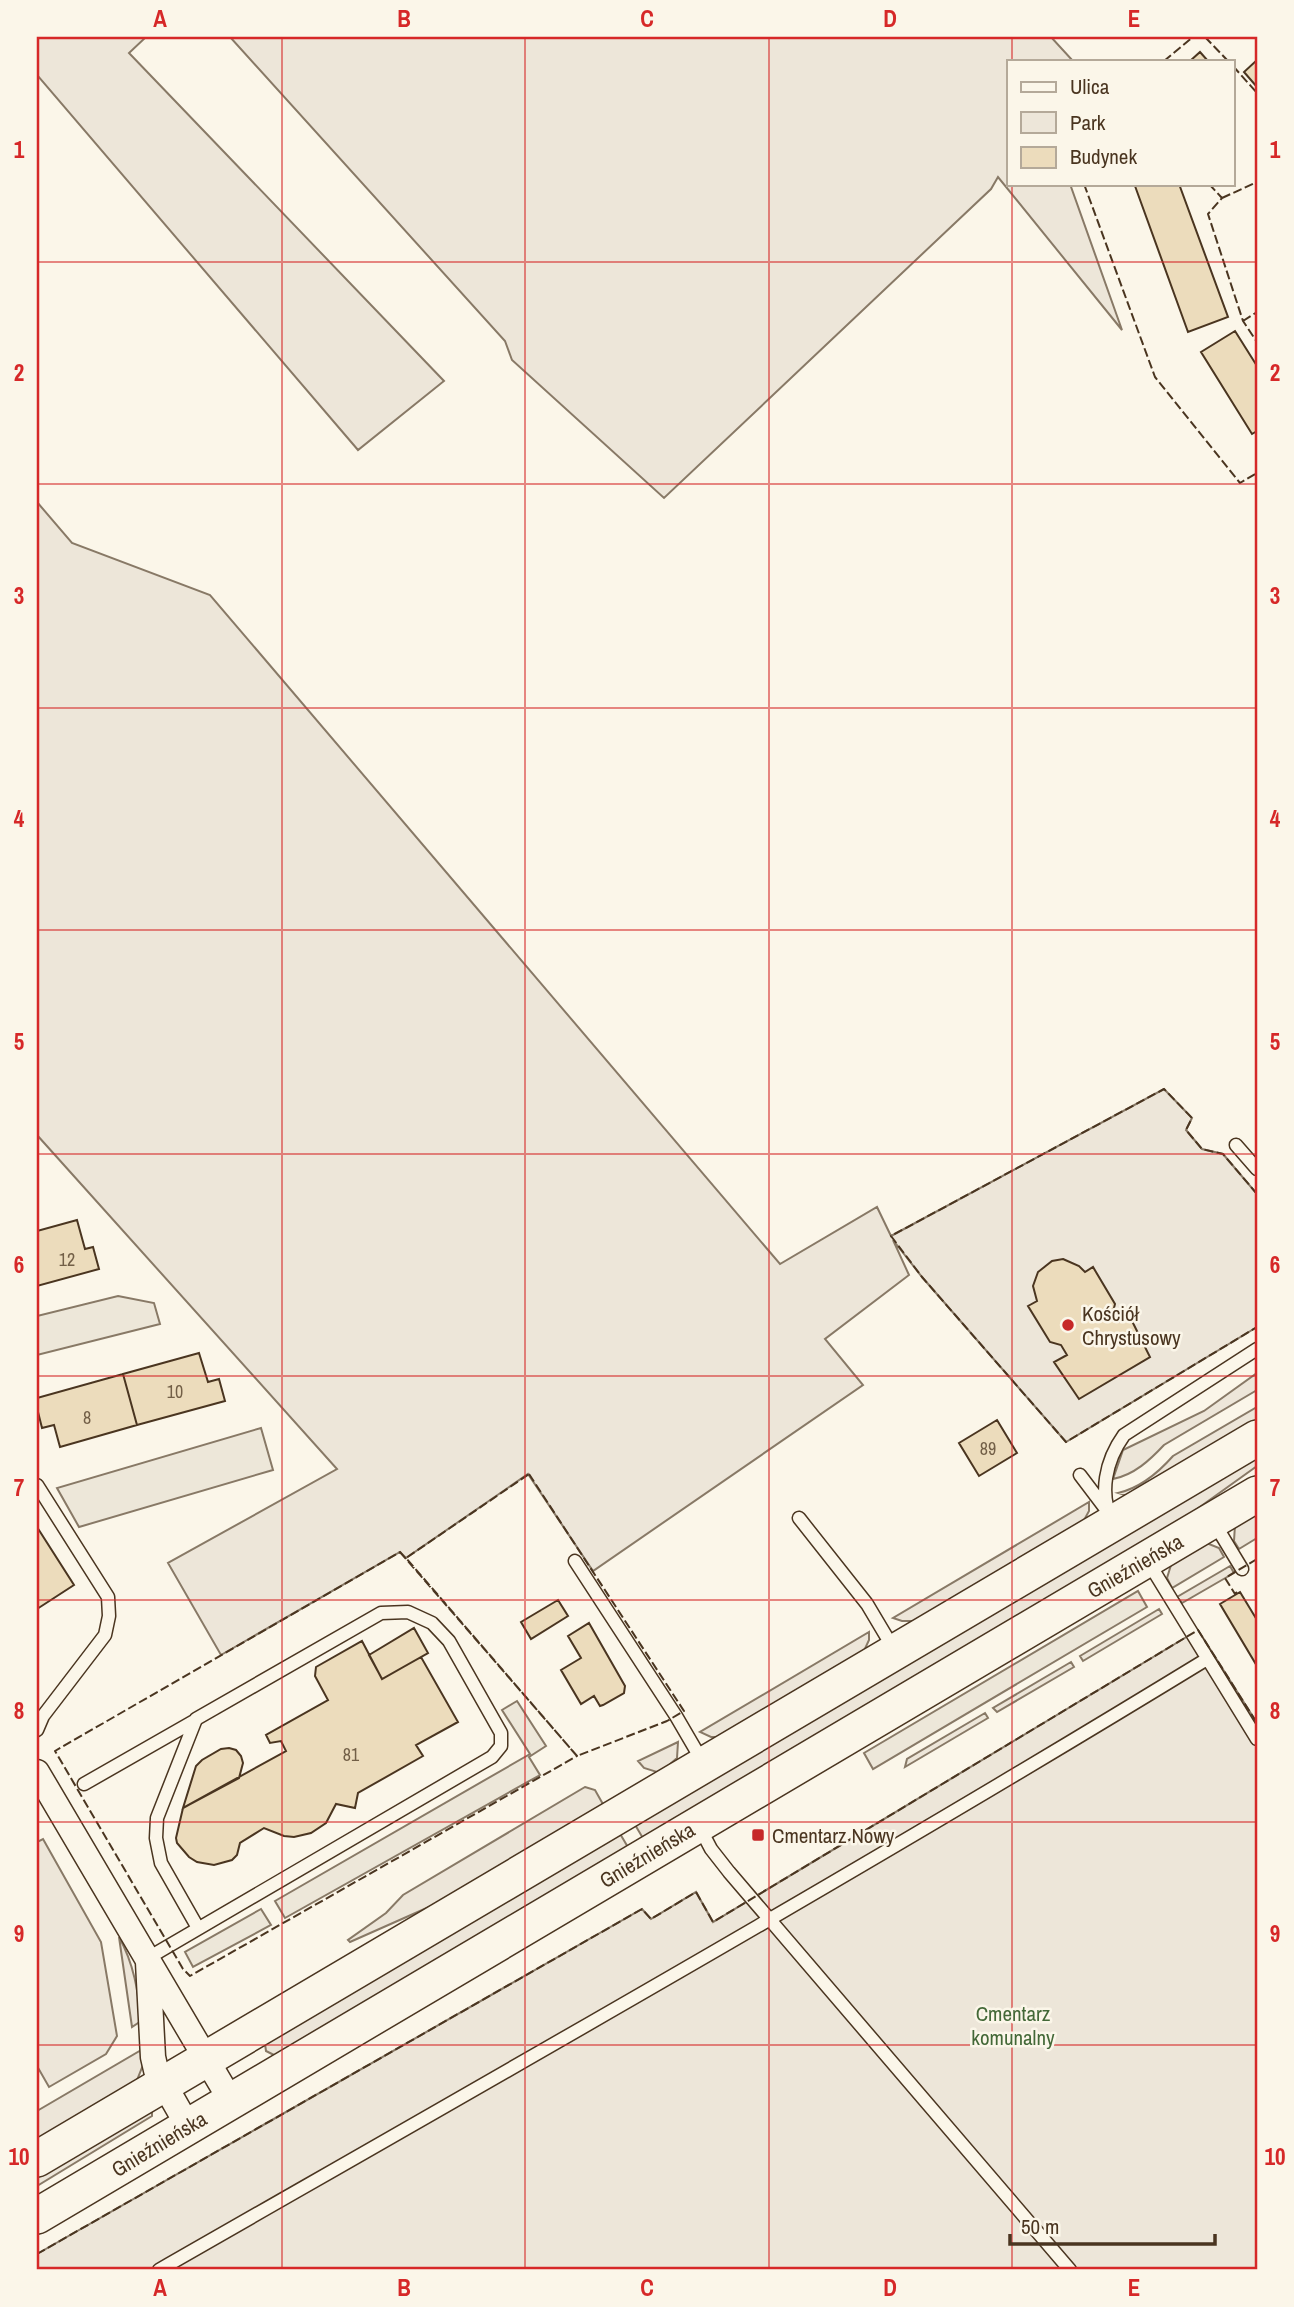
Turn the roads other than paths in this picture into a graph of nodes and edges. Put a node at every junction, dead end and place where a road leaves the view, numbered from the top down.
1 (1236, 1145) dead end
2 (1257, 1168) edge
3 (1257, 1349) edge
4 (1257, 1438) edge
5 (1080, 1475) dead end
6 (37, 1485) edge
7 (1257, 1494) edge
8 (1110, 1516) junction
9 (799, 1518) dead end
10 (1212, 1521) junction
11 (1146, 1559) junction
12 (575, 1561) dead end
13 (1242, 1569) dead end
14 (896, 1651) junction
15 (1207, 1659) junction
16 (196, 1719) junction
17 (37, 1730) edge
18 (1257, 1739) edge
19 (704, 1764) junction
20 (37, 1772) edge
21 (84, 1784) dead end
22 (698, 1825) junction
23 (771, 1921) junction
24 (198, 1927) junction
25 (148, 1958) junction
26 (206, 2059) junction
27 (164, 2084) junction
28 (231, 2101) junction
29 (188, 2126) junction
30 (37, 2159) edge
31 (37, 2216) edge
32 (159, 2270) edge
33 (1070, 2270) edge

1 - 2 lane
3 - 8 lane
4 - 8 main road
5 - 8 lane
6 - 17 lane
7 - 10 main road, Gnieźnieńska
8 - 14 main road
9 - 14 lane
10 - 11 main road, Gnieźnieńska
10 - 13 lane
11 - 15 lane
11 - 22 main road, Gnieźnieńska
12 - 19 lane
14 - 19 main road
15 - 18 lane
15 - 23 lane
16 - 21 lane
16 - 24 lane
16 - 24 lane
19 - 26 main road
20 - 25 street
22 - 23 lane
22 - 28 main road, Gnieźnieńska
23 - 32 lane
23 - 33 lane
24 - 25 lane
25 - 26 street
25 - 27 street
26 - 27 main road
26 - 28 street
27 - 29 street
27 - 30 main road
28 - 29 main road, Gnieźnieńska
29 - 31 main road, Gnieźnieńska

